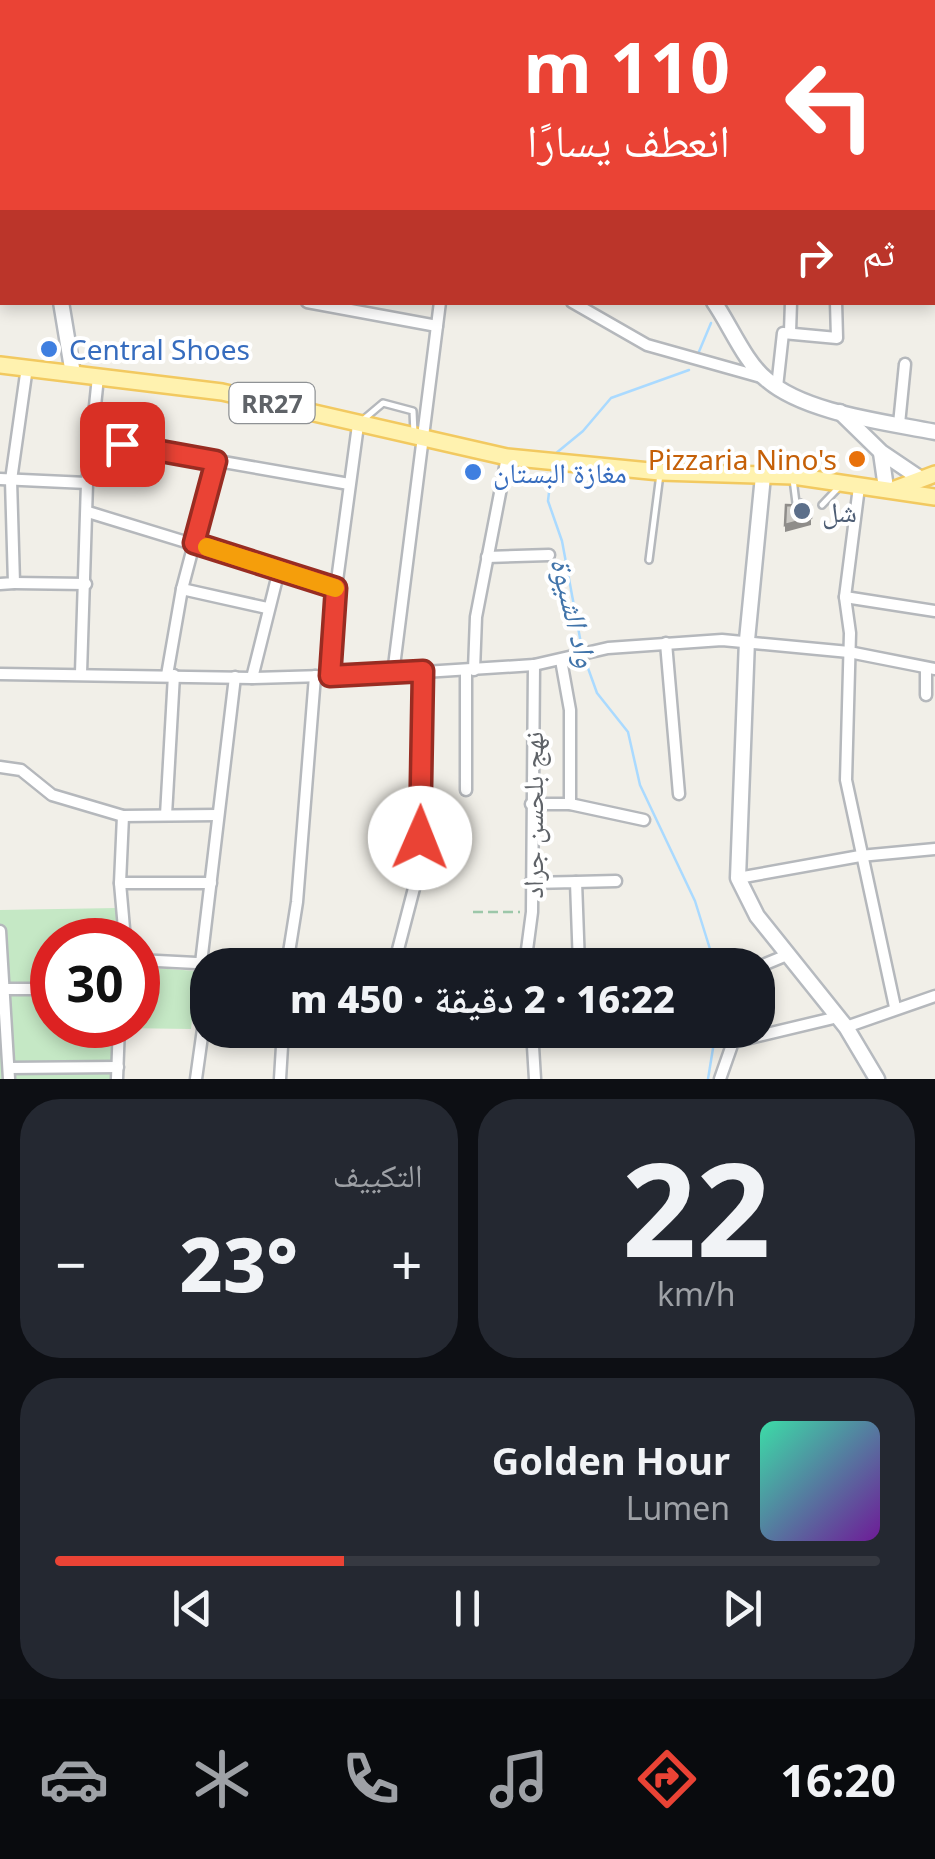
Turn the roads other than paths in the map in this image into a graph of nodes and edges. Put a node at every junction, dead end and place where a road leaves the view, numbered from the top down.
1 (62, 305) edge
2 (323, 305) edge
3 (440, 305) edge
4 (577, 305) edge
5 (716, 305) edge
6 (791, 305) edge
7 (836, 305) edge
8 (437, 326) junction
9 (790, 332) junction
10 (905, 364) dead end
11 (0, 365) edge
12 (27, 367) junction
13 (73, 374) junction
14 (98, 376) junction
15 (762, 377) junction
16 (777, 387) junction
17 (840, 412) junction
18 (900, 424) junction
19 (358, 425) junction
20 (935, 432) edge
21 (92, 439) junction
22 (418, 439) junction
23 (881, 452) junction
24 (507, 457) junction
25 (216, 461) junction
26 (660, 472) junction
27 (763, 476) junction
28 (792, 476) junction
29 (928, 476) edge
30 (6, 479) edge
31 (87, 484) junction
32 (349, 484) junction
33 (851, 484) junction
34 (890, 488) junction
35 (935, 498) edge
36 (800, 503) edge
37 (822, 505) dead end
38 (88, 512) junction
39 (194, 543) junction
40 (548, 555) dead end
41 (487, 557) junction
42 (649, 560) dead end
43 (279, 570) junction
44 (14, 583) junction
45 (0, 584) edge
46 (86, 584) junction
47 (182, 588) junction
48 (336, 588) junction
49 (845, 597) junction
50 (267, 608) junction
51 (935, 611) edge
52 (746, 640) junction
53 (666, 644) junction
54 (849, 652) junction
55 (561, 660) junction
56 (534, 665) junction
57 (931, 669) edge
58 (470, 670) junction
59 (423, 671) junction
60 (81, 673) junction
61 (0, 674) edge
62 (393, 674) junction
63 (171, 675) junction
64 (316, 676) junction
65 (330, 676) junction
66 (235, 677) junction
67 (252, 678) junction
68 (926, 695) dead end
69 (0, 768) edge
70 (466, 790) dead end
71 (679, 794) dead end
72 (532, 804) junction
73 (570, 804) junction
74 (166, 815) junction
75 (217, 815) junction
76 (123, 816) junction
77 (644, 820) dead end
78 (935, 849) edge
79 (860, 856) junction
80 (738, 878) junction
81 (616, 881) dead end
82 (120, 882) junction
83 (576, 882) junction
84 (211, 883) junction
85 (530, 883) junction
86 (124, 918) edge
87 (0, 931) edge
88 (203, 948) edge
89 (289, 948) edge
90 (398, 948) edge
91 (528, 948) edge
92 (578, 948) edge
93 (787, 955) junction
94 (775, 960) edge
95 (160, 961) edge
96 (190, 962) edge
97 (6, 989) junction
98 (30, 989) edge
99 (935, 996) edge
100 (895, 1007) junction
101 (842, 1022) junction
102 (200, 1048) edge
103 (281, 1048) edge
104 (533, 1048) edge
105 (9, 1073) edge
106 (118, 1073) edge
107 (196, 1079) edge
108 (280, 1079) edge
109 (535, 1079) edge
110 (720, 1079) edge
111 (877, 1079) edge

1 - 13 street
2 - 8 street
3 - 8 street
4 - 15 street
5 - 15 street
6 - 9 street
7 - 9 street
8 - 22 street
9 - 16 street
10 - 18 street
11 - 12 main road, RR27
12 - 13 main road, RR27
12 - 30 street
13 - 14 main road, RR27
14 - 19 main road, RR27
14 - 21 street
15 - 16 street
16 - 17 street
17 - 18 street
17 - 23 street
18 - 20 street
19 - 22 main road, RR27
19 - 22 lane
19 - 32 street
21 - 25 street
21 - 31 street
22 - 24 main road, RR27
22 - 62 street
23 - 29 street
23 - 34 street
24 - 26 main road, RR27
24 - 41 street
25 - 32 street
25 - 39 street
26 - 27 main road, RR27
26 - 42 lane
27 - 28 main road, RR27
27 - 52 street
28 - 33 main road, RR27
28 - 36 lane
29 - 34 main road, RR27
30 - 31 street
30 - 44 street
31 - 38 street
32 - 48 street
33 - 34 main road, RR27
33 - 37 lane
33 - 49 street
34 - 35 main road, RR27
38 - 39 street
38 - 46 street
39 - 43 street
39 - 47 street
40 - 41 street
41 - 58 street
43 - 48 street
43 - 50 street
44 - 45 street
44 - 46 street
46 - 60 street
47 - 50 street
47 - 63 street
48 - 65 street
49 - 51 street
49 - 54 street
50 - 67 street
52 - 53 street
52 - 54 street
52 - 80 street
53 - 55 street
53 - 71 street
54 - 57 street
54 - 79 street
55 - 56 street
55 - 73 street
56 - 58 street
56 - 72 street, نهج بلحسن جراد
57 - 68 street
58 - 59 street
58 - 70 street
59 - 62 street
59 - 90 street
60 - 61 street
60 - 63 street
62 - 65 street
63 - 66 street
63 - 74 street
64 - 65 street
64 - 67 street
64 - 89 street
66 - 67 street
66 - 75 street
69 - 76 street
72 - 73 street
72 - 85 street, نهج بلحسن جراد
73 - 77 street
74 - 75 street
74 - 76 street
75 - 84 street
76 - 82 street
78 - 79 street
79 - 80 street
79 - 100 street
80 - 93 street
81 - 83 street
82 - 84 street
82 - 86 street
83 - 85 street
83 - 92 street
84 - 88 street
85 - 91 street, نهج بلحسن جراد
87 - 97 street
93 - 94 street
93 - 101 street
95 - 96 street
97 - 98 street
97 - 105 street
99 - 100 street
100 - 101 street
101 - 110 street
101 - 111 street
102 - 107 street
103 - 108 street
104 - 109 street
105 - 106 street

